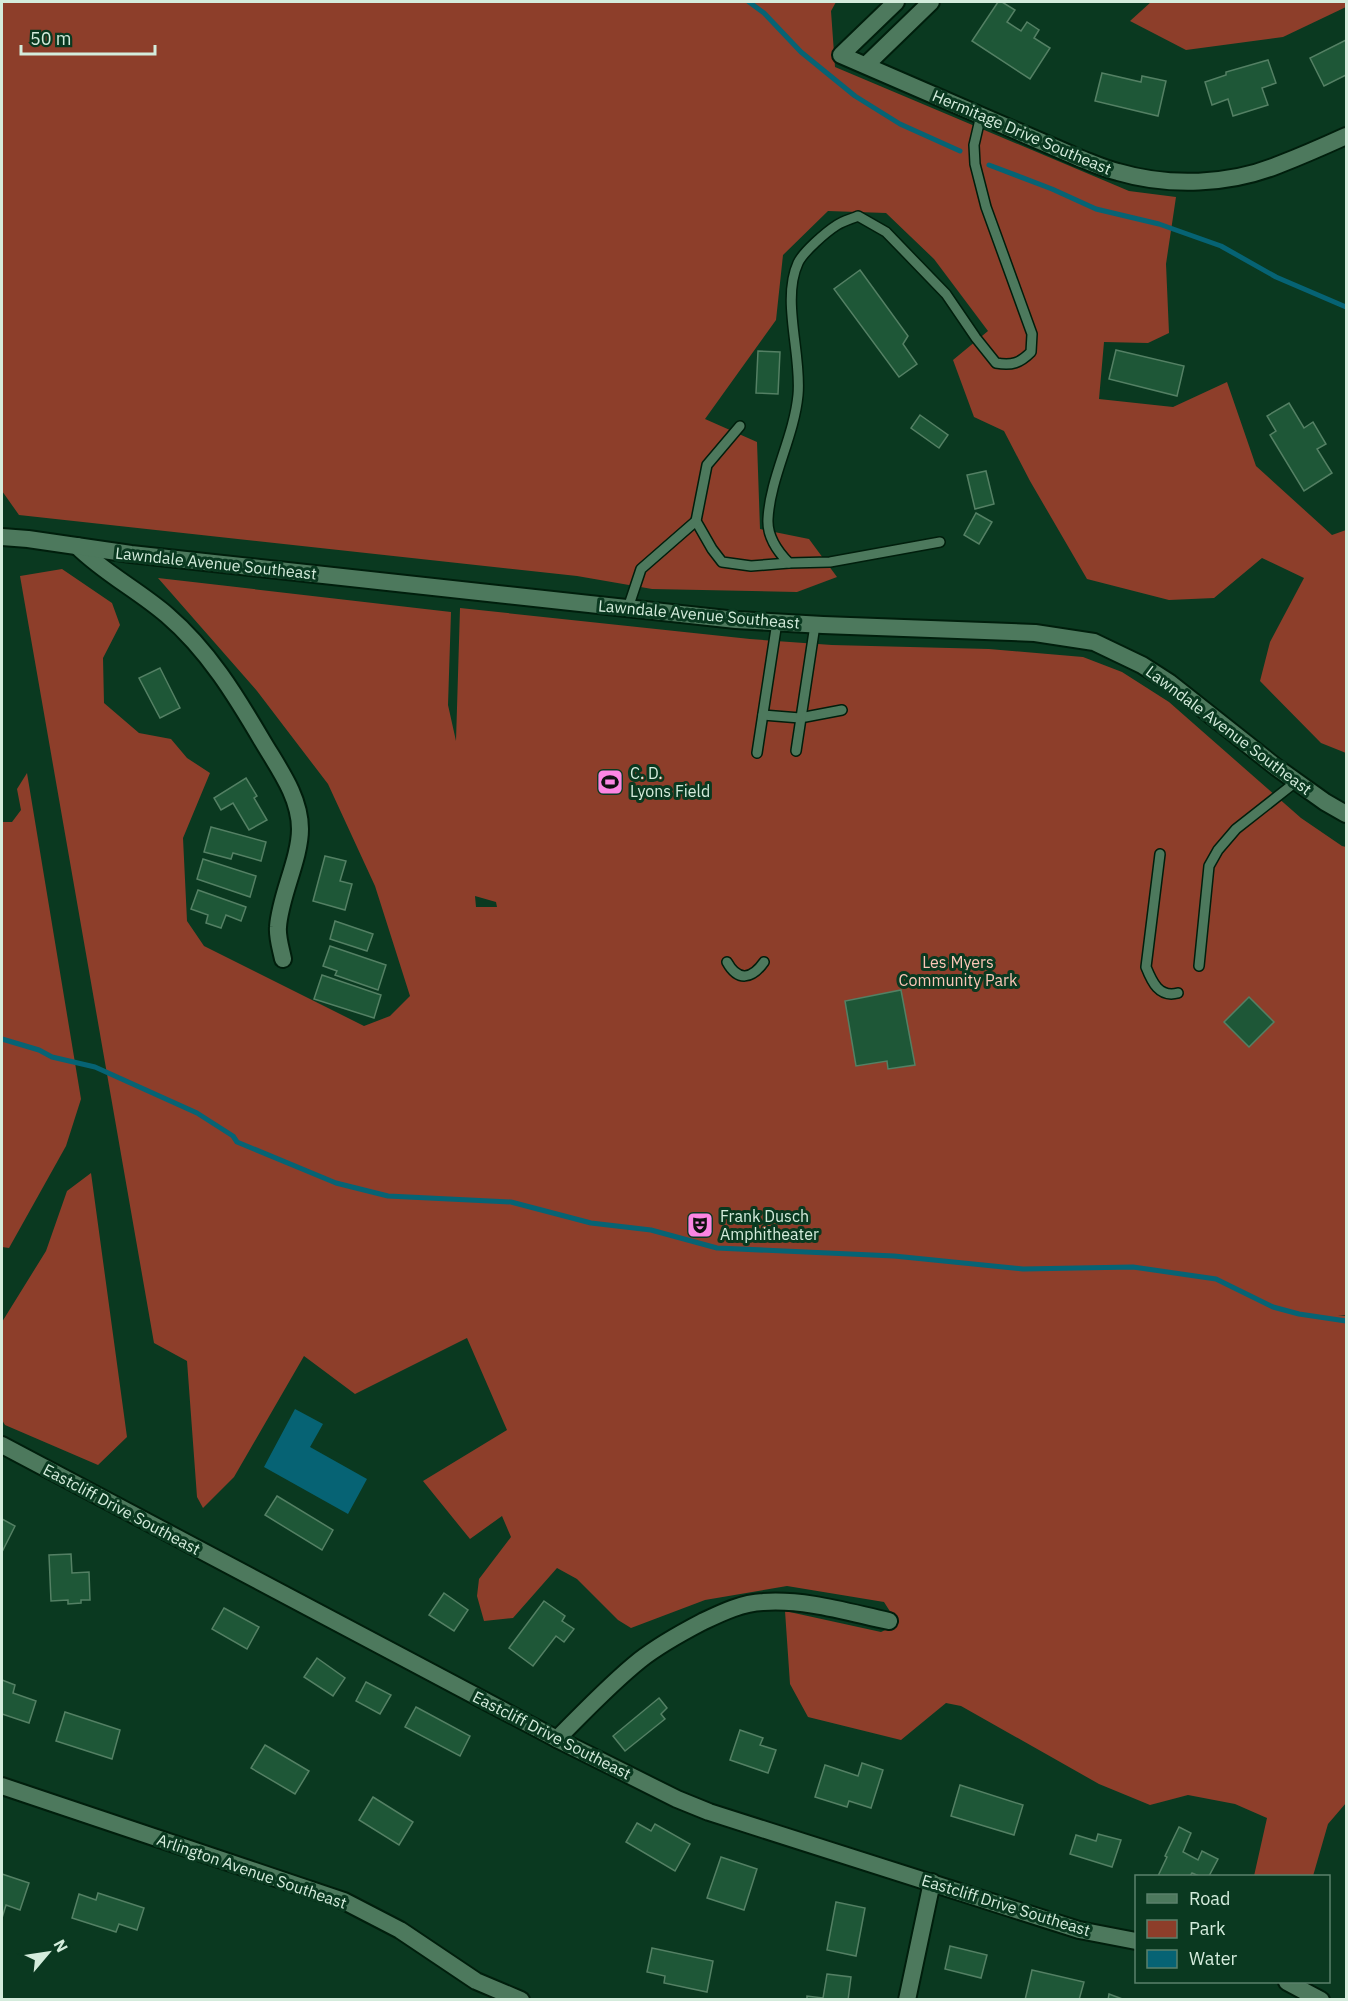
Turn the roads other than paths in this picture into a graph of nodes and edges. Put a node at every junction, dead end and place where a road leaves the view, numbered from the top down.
1 (896, 2) edge
2 (931, 2) edge
3 (866, 65) junction
4 (981, 115) junction
5 (1347, 136) edge
6 (740, 426) dead end
7 (696, 521) junction
8 (2, 537) edge
9 (940, 542) dead end
10 (77, 546) junction
11 (789, 563) junction
12 (628, 608) junction
13 (777, 622) junction
14 (815, 625) junction
15 (842, 710) dead end
16 (763, 715) junction
17 (800, 718) junction
18 (796, 751) dead end
19 (757, 753) dead end
20 (1297, 781) junction
21 (1347, 814) edge
22 (1160, 854) dead end
23 (283, 959) dead end
24 (727, 962) dead end
25 (764, 962) dead end
26 (1200, 966) dead end
27 (1178, 993) dead end
28 (2, 1445) edge
29 (889, 1622) dead end
30 (557, 1739) junction
31 (2, 1786) edge
32 (932, 1882) junction
33 (1135, 1941) edge
34 (1289, 1983) edge
35 (521, 2000) edge
36 (907, 2000) edge
37 (1321, 2000) edge

1 - 3 street, Hermitage Drive Southeast
2 - 3 street
3 - 4 street, Hermitage Drive Southeast
4 - 5 street, Hermitage Drive Southeast
4 - 11 lane
6 - 7 lane
7 - 11 lane
7 - 12 lane
8 - 10 street, Lawndale Avenue Southeast
9 - 11 lane
10 - 12 street, Lawndale Avenue Southeast
10 - 23 street
12 - 13 street, Lawndale Avenue Southeast
13 - 14 street, Lawndale Avenue Southeast
13 - 16 lane
14 - 17 lane
14 - 20 street, Lawndale Avenue Southeast
15 - 17 lane
16 - 17 lane
16 - 19 lane
17 - 18 lane
20 - 21 street, Lawndale Avenue Southeast
20 - 26 lane
22 - 27 lane
24 - 25 lane
28 - 30 street, Eastcliff Drive Southeast
29 - 30 street
30 - 32 street, Eastcliff Drive Southeast
31 - 35 street, Arlington Avenue Southeast
32 - 33 street, Eastcliff Drive Southeast
32 - 36 street
34 - 37 street

